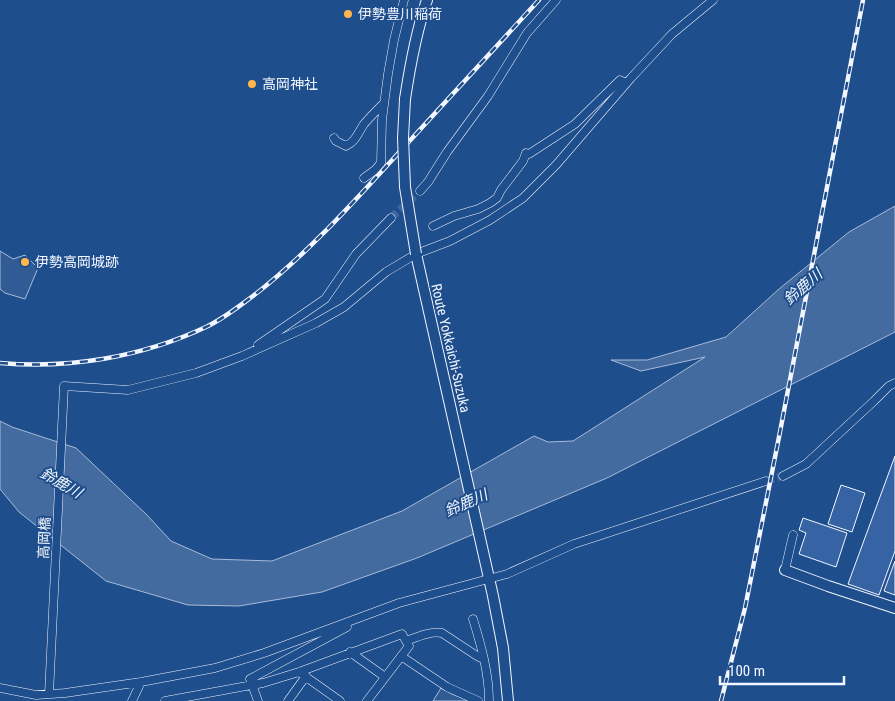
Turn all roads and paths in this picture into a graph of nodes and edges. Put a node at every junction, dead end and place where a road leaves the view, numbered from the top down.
1 (404, 0) edge
2 (427, 0) edge
3 (556, 0) edge
4 (714, 0) edge
5 (626, 83) junction
6 (384, 104) junction
7 (334, 138) dead end
8 (364, 178) dead end
9 (420, 191) tunnel mouth
10 (392, 218) tunnel mouth
11 (433, 226) dead end
12 (416, 254) junction
13 (242, 356) junction
14 (895, 383) edge
15 (783, 476) tunnel mouth
16 (766, 481) tunnel mouth
17 (793, 535) dead end
18 (785, 570) joint
19 (489, 576) junction
20 (895, 608) edge
21 (370, 614) junction
22 (473, 619) dead end
23 (406, 641) junction
24 (350, 652) junction
25 (401, 656) junction
26 (483, 659) junction
27 (302, 674) junction
28 (385, 677) junction
29 (141, 682) junction
30 (252, 686) junction
31 (0, 688) edge
32 (11, 690) junction
33 (0, 692) edge
34 (49, 694) junction
35 (330, 698) edge
36 (255, 699) edge
37 (132, 701) edge
38 (165, 701) edge
39 (288, 701) edge
40 (340, 701) edge
41 (367, 701) edge
42 (478, 701) edge
43 (489, 701) edge
44 (508, 701) edge

1 - 6 street
2 - 12 main road, Route Yokkaichi-Suzuka, bridge
3 - 9 street
4 - 5 street
5 - 11 street
5 - 12 street
6 - 7 street
6 - 8 street
10 - 13 street
12 - 13 street
12 - 19 main road, Route Yokkaichi-Suzuka
13 - 34 street, 高岡橋
14 - 15 street
16 - 19 street
17 - 18 street
18 - 20 main road
19 - 21 street
19 - 44 main road, Route Yokkaichi-Suzuka
21 - 29 street
21 - 30 street
22 - 26 street
23 - 24 street
23 - 25 street
23 - 26 street
24 - 27 street
24 - 28 street
25 - 28 street
25 - 42 street
26 - 43 street
27 - 30 street
27 - 35 street
27 - 39 street
28 - 41 street
29 - 34 street
29 - 37 street
30 - 36 street
30 - 38 street
31 - 32 street
32 - 33 street
32 - 34 street
35 - 40 street

